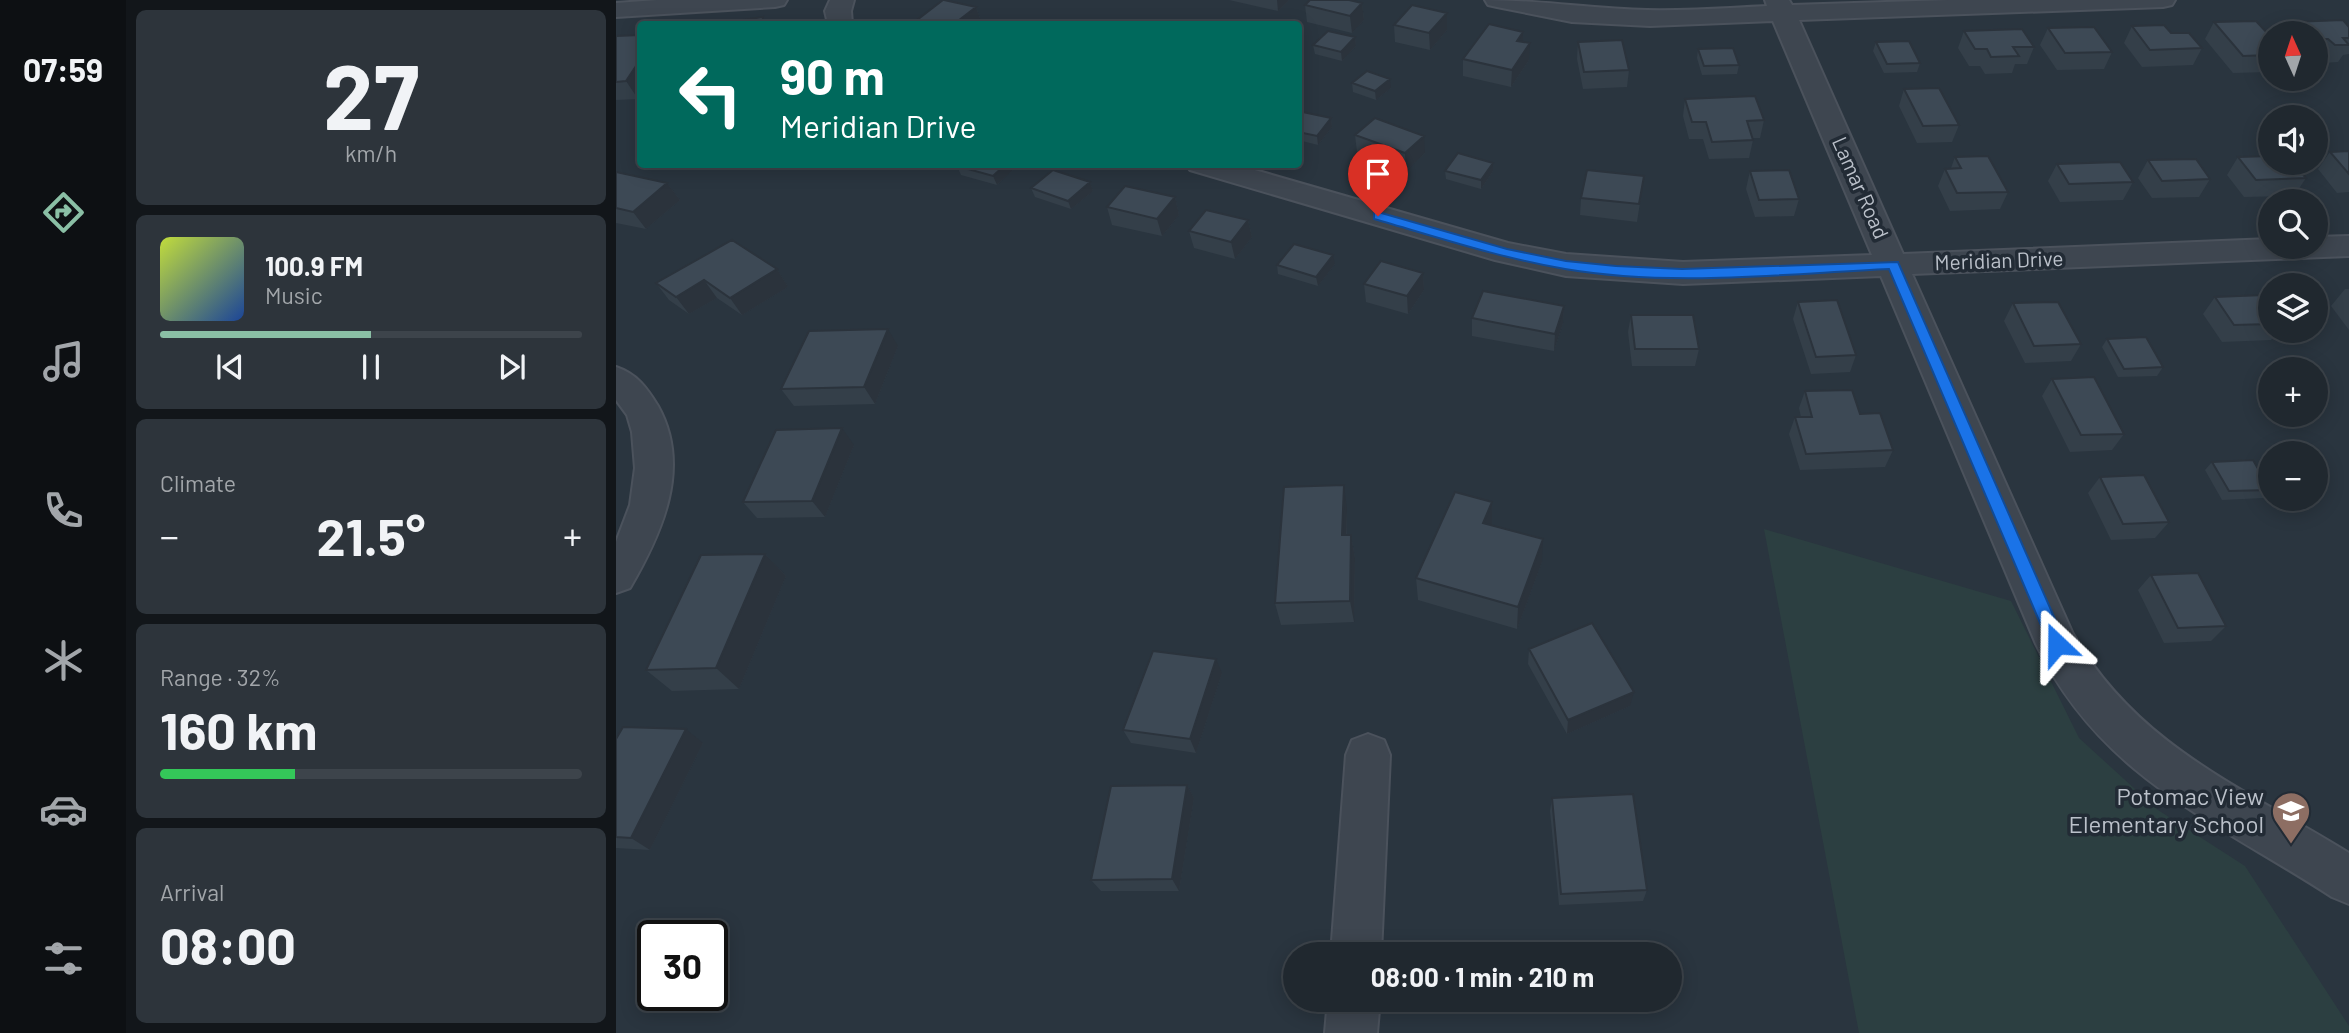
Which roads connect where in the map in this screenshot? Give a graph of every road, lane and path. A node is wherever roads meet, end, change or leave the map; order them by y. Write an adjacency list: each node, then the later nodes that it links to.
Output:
1 (775, 0): 6 (street)
2 (842, 0): 7 (street)
3 (1497, 0): 5 (street)
4 (2163, 0): 5 (street)
5 (1780, 7): 10 (street, Lamar Road)
6 (619, 9)
7 (840, 21)
8 (1214, 168): 10 (street, Meridian Drive)
9 (2349, 246): 10 (street, Meridian Drive)
10 (1894, 265): 14 (street, Lamar Road)
11 (616, 380): 12 (street)
12 (616, 576)
13 (1368, 755): 15 (street)
14 (2349, 880)
15 (1357, 942)
16 (1353, 1012): 17 (street)
17 (1352, 1033)

